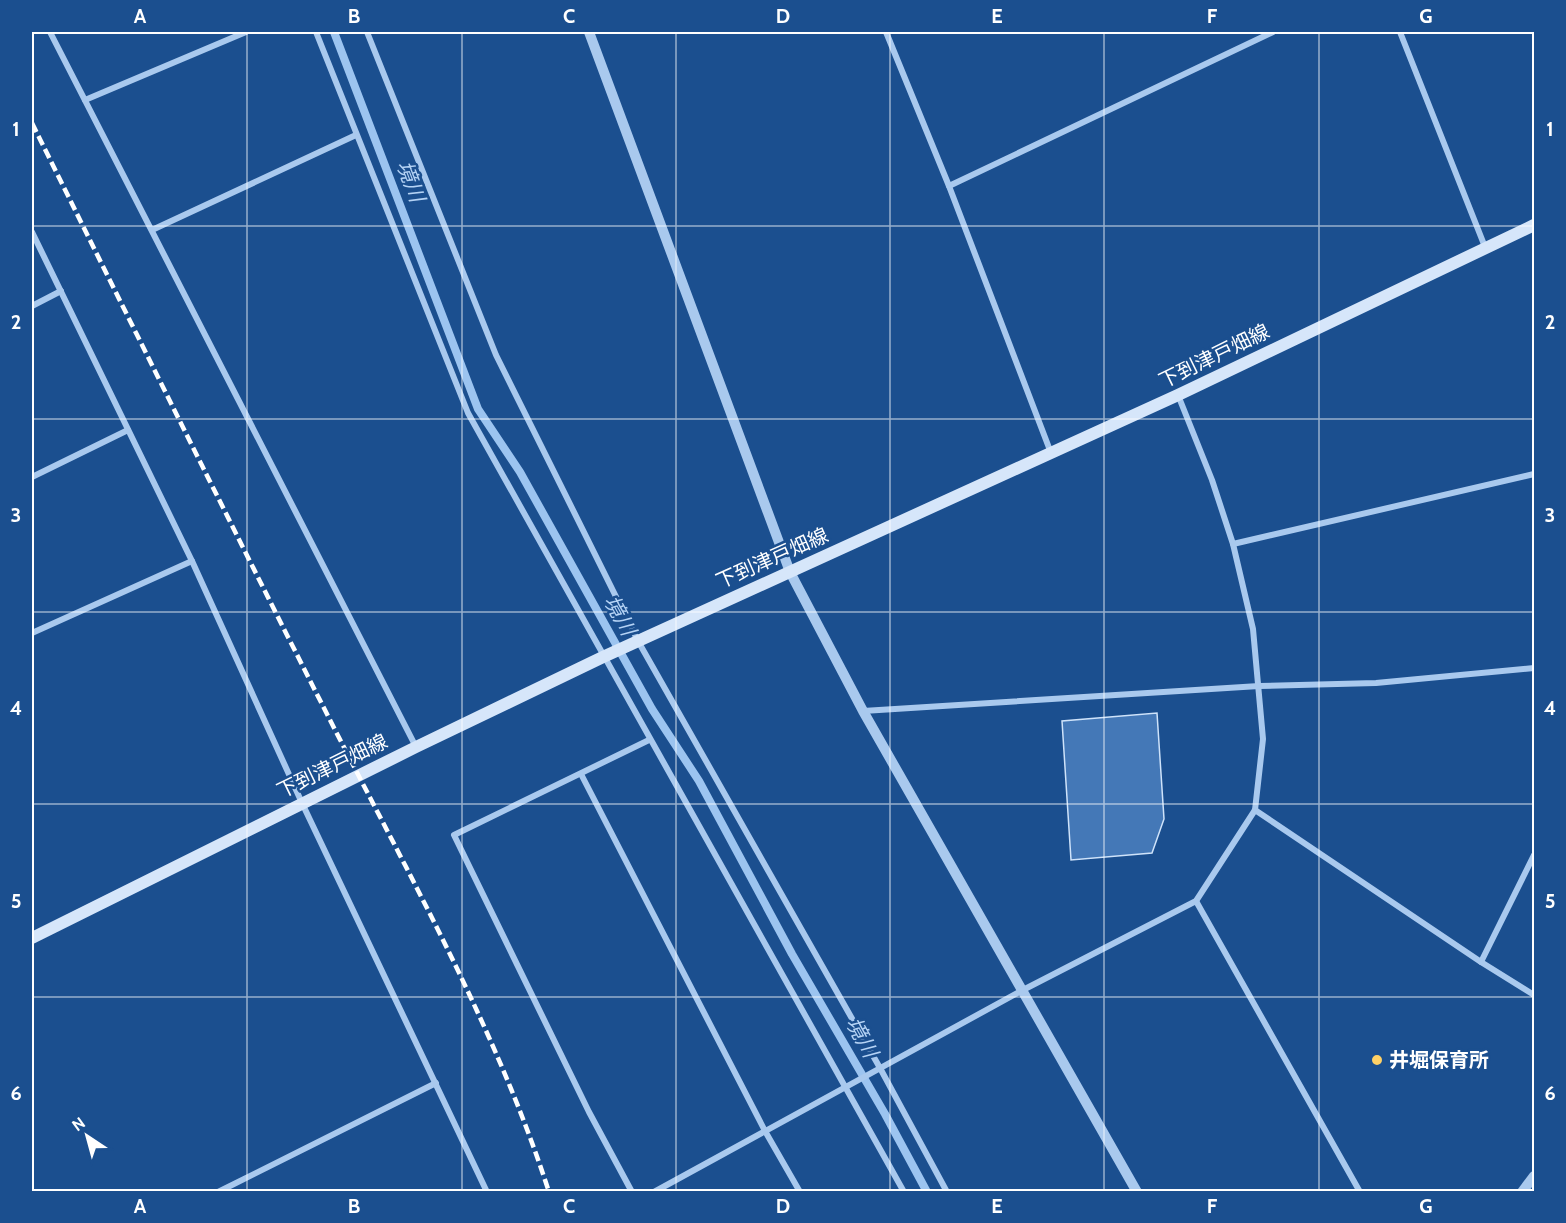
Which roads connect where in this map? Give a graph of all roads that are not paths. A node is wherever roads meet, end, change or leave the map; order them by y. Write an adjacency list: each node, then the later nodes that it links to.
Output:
1 (50, 32): 9 (street)
2 (246, 32): 9 (street)
3 (316, 32): 10 (street)
4 (366, 32): 27 (street)
5 (589, 32): 25 (street)
6 (886, 32): 11 (street)
7 (1273, 32): 11 (street)
8 (1400, 32): 15 (street)
9 (85, 100): 13 (street)
10 (356, 135): 13 (street); 28 (street)
11 (949, 186): 20 (street)
12 (1534, 225): 15 (main road, 下到津戸畑線)
13 (152, 230): 33 (street)
14 (32, 232): 16 (street)
15 (1485, 247): 18 (main road, 下到津戸畑線)
16 (62, 291): 17 (street); 19 (street)
17 (32, 306)
18 (1178, 395): 20 (main road, 下到津戸畑線); 23 (street)
19 (128, 430): 22 (street); 24 (street)
20 (1051, 453): 25 (main road, 下到津戸畑線)
21 (1534, 474): 23 (street)
22 (32, 477)
23 (1233, 544): 30 (street)
24 (192, 561): 26 (street); 35 (street)
25 (790, 572): 27 (main road, 下到津戸畑線); 31 (street)
26 (32, 633)
27 (638, 641): 28 (main road, 下到津戸畑線); 43 (street)
28 (603, 657): 32 (street); 33 (main road, 下到津戸畑線)
29 (1534, 668): 30 (street)
30 (1259, 686): 31 (street); 36 (street)
31 (863, 711): 41 (street)
32 (649, 740): 34 (street); 45 (street)
33 (416, 747): 35 (main road, 下到津戸畑線)
34 (580, 774): 46 (street); 50 (street)
35 (302, 803): 39 (main road, 下到津戸畑線); 44 (street)
36 (1255, 810): 38 (street); 40 (street)
37 (1534, 855): 40 (street)
38 (1196, 901): 41 (street); 56 (street)
39 (32, 938)
40 (1481, 962): 42 (street)
41 (1021, 991): 43 (street); 55 (street)
42 (1534, 996)
43 (880, 1068): 45 (street); 54 (street)
44 (436, 1083): 48 (street); 49 (street)
45 (845, 1087): 46 (street); 53 (street)
46 (765, 1131): 51 (street); 52 (street)
47 (1534, 1176): 57 (street)
48 (218, 1191)
49 (487, 1191)
50 (632, 1191)
51 (654, 1191)
52 (800, 1191)
53 (904, 1191)
54 (947, 1191)
55 (1137, 1191)
56 (1360, 1191)
57 (1522, 1191)

